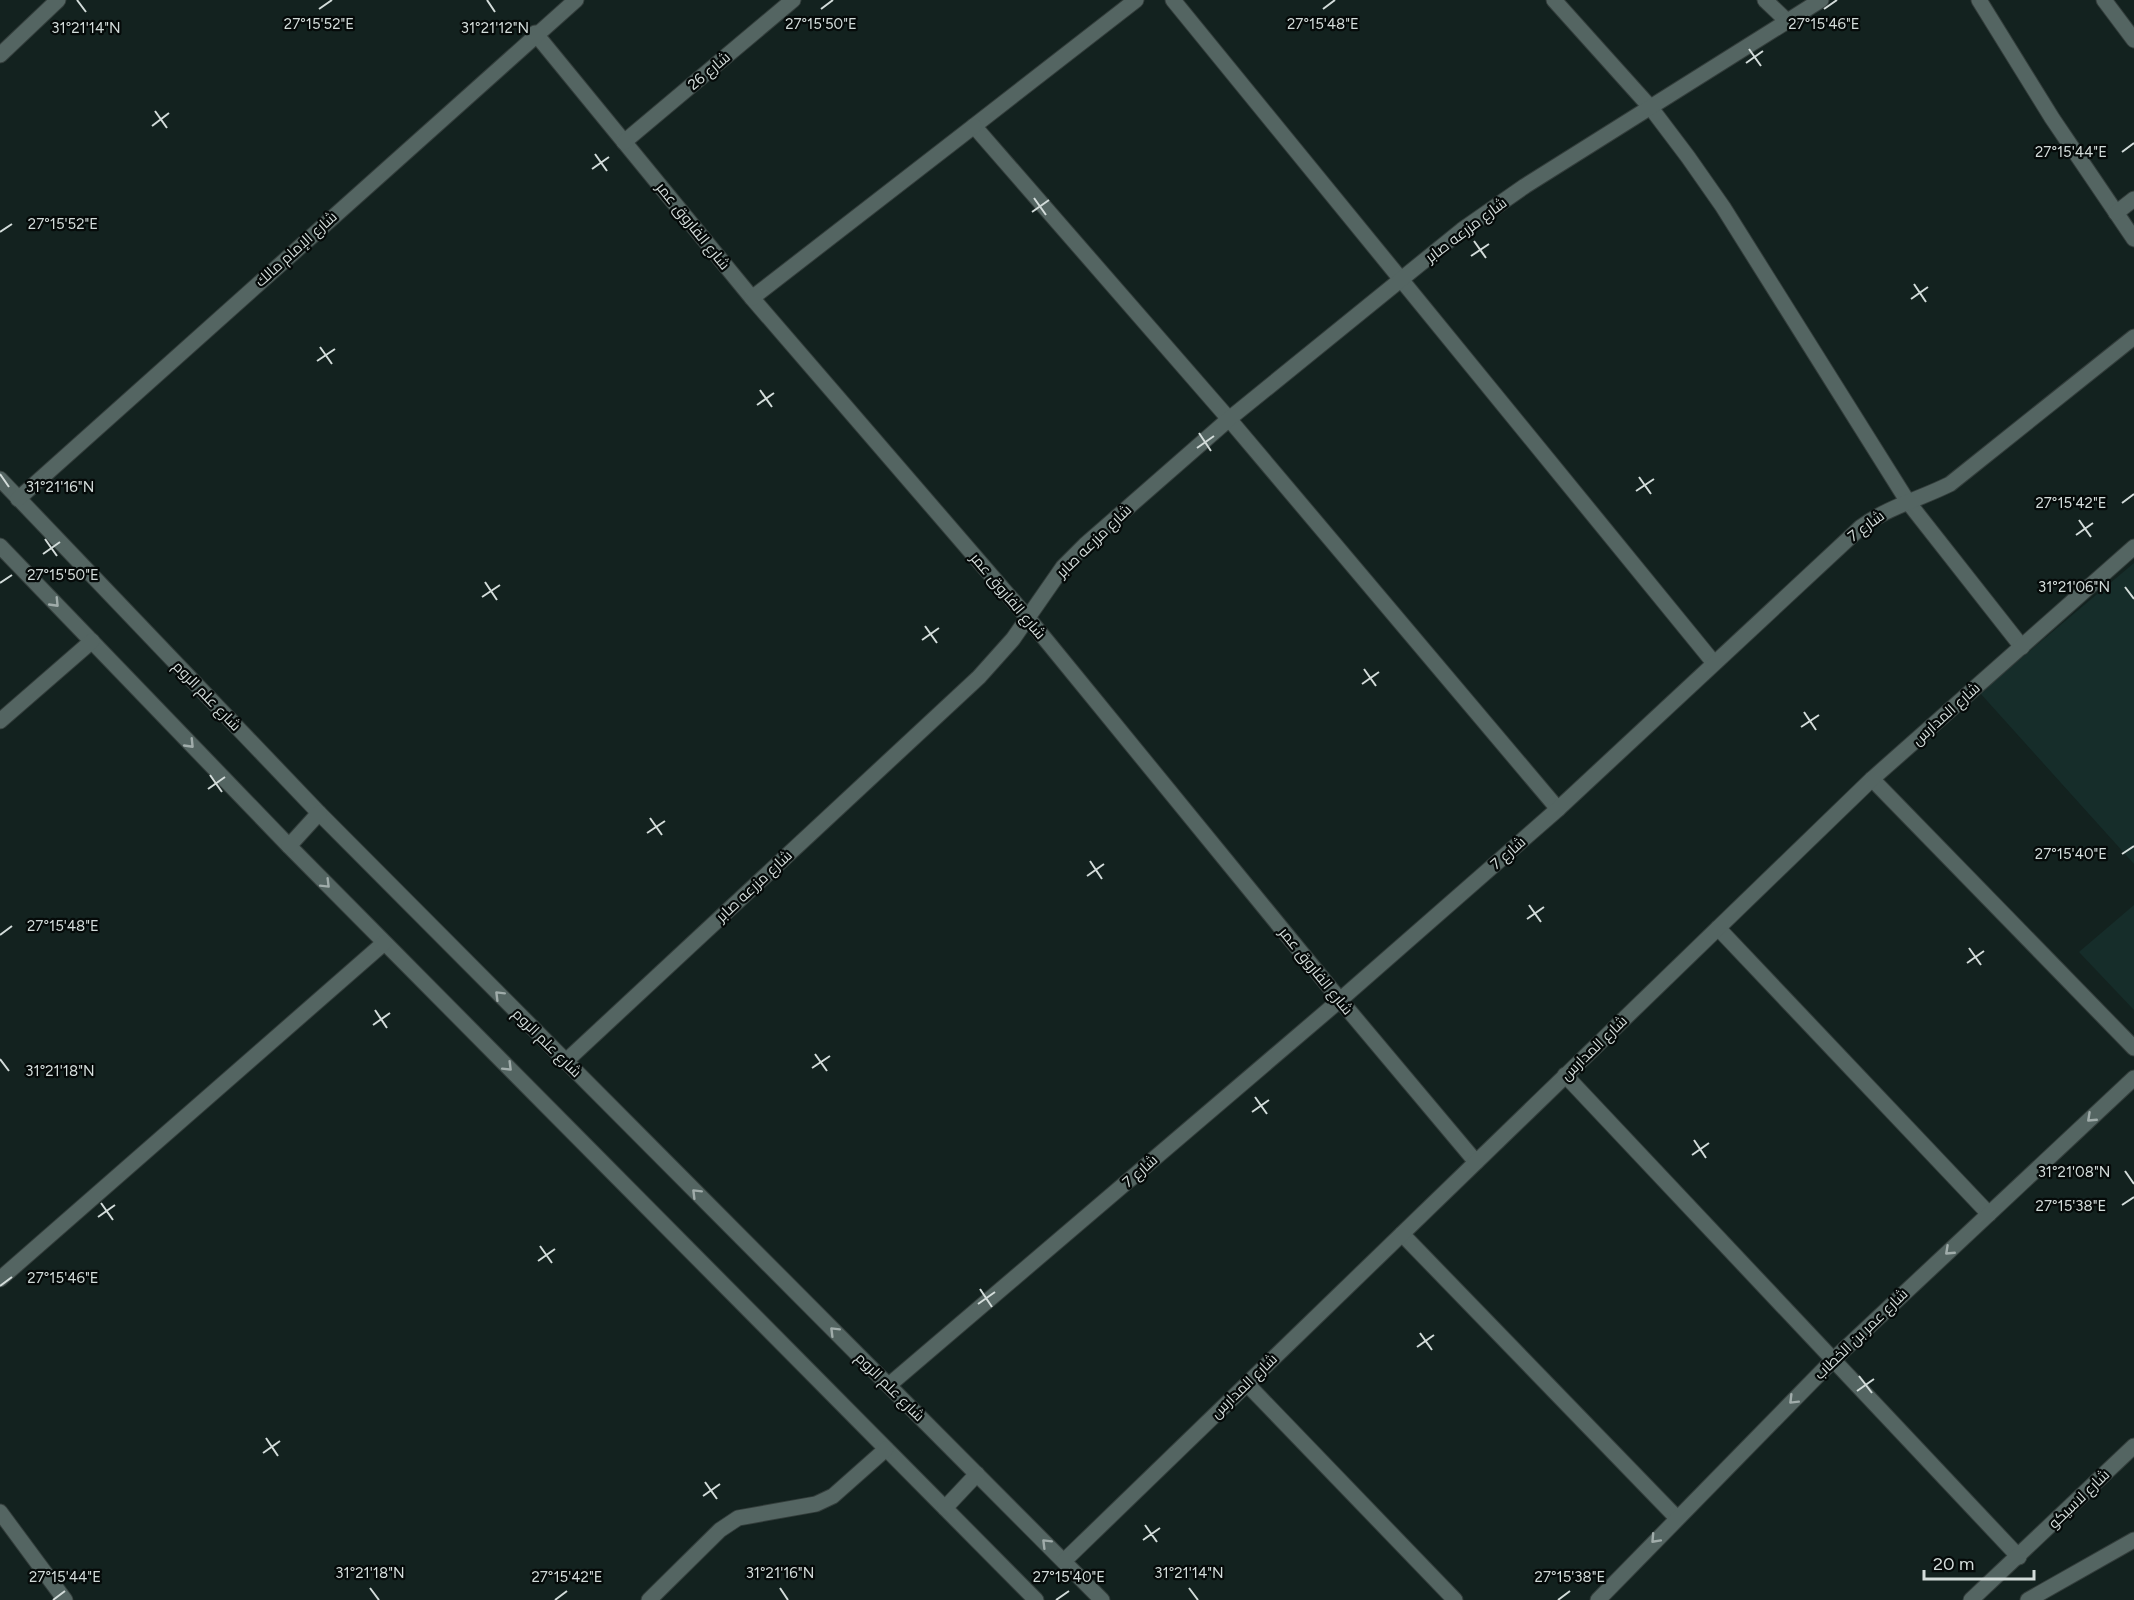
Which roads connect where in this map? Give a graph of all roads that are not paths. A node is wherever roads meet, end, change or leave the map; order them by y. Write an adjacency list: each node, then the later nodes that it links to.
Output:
1 (58, 0): 14 (street)
2 (576, 0): 12 (street, شارع الإمام مالك)
3 (793, 0): 17 (street, شارع 26)
4 (1136, 0): 16 (street)
5 (1173, 0): 21 (street)
6 (1554, 0): 15 (street)
7 (1765, 0): 11 (street)
8 (1821, 0): 11 (street, شارع مزرعه صابر)
9 (1979, 0): 19 (street)
10 (2104, 0): 13 (street)
11 (1788, 22): 15 (street, شارع مزرعه صابر)
12 (535, 33): 17 (street, شارع الفاروق عمر); 26 (street, شارع الإمام مالك)
13 (2134, 40)
14 (0, 55)
15 (1651, 108): 21 (street, شارع مزرعه صابر); 27 (street)
16 (974, 126): 22 (street); 24 (street)
17 (624, 142): 22 (street, شارع الفاروق عمر)
18 (2134, 199): 19 (street)
19 (2116, 213): 20 (street)
20 (2134, 239)
21 (1402, 279): 24 (street, شارع مزرعه صابر); 33 (street)
22 (752, 298): 30 (street, شارع الفاروق عمر)
23 (2134, 337): 27 (street, شارع 7)
24 (1229, 419): 30 (street, شارع مزرعه صابر); 36 (street)
25 (0, 479): 26 (street, شارع علم الروم)
26 (18, 499): 37 (street, شارع علم الروم)
27 (1908, 502): 32 (street); 33 (street, شارع 7)
28 (0, 546): 31 (street, one-way to 31)
29 (2134, 547): 32 (street, شارع المدارس)
30 (1028, 618): 41 (street, شارع الفاروق عمر); 43 (street, شارع مزرعه صابر)
31 (92, 641): 34 (street); 38 (street, one-way to 38)
32 (2022, 646): 35 (street, شارع المدارس)
33 (1714, 663): 36 (street, شارع 7)
34 (0, 721)
35 (1872, 779): 39 (street, شارع المدارس); 42 (street)
36 (1558, 809): 41 (street, شارع 7)
37 (319, 813): 38 (street); 43 (street, شارع علم الروم, one-way to 37)
38 (289, 846): 40 (street, one-way to 40)
39 (1718, 928): 44 (street, شارع المدارس); 47 (street)
40 (384, 943): 49 (street); 54 (street, one-way to 54)
41 (1340, 1000): 46 (street, شارع الفاروق عمر); 52 (street, شارع 7)
42 (2134, 1048)
43 (565, 1062): 52 (street, شارع علم الروم, one-way to 43)
44 (1566, 1076): 46 (street, شارع المدارس); 50 (street)
45 (2134, 1078): 47 (street, شارع عمر بن الخطاب, one-way to 47)
46 (1476, 1162): 48 (street, شارع المدارس)
47 (1989, 1214): 50 (street, شارع عمر بن الخطاب, one-way to 50)
48 (1402, 1234): 51 (street, شارع المدارس); 58 (street)
49 (0, 1279)
50 (1833, 1360): 58 (street, شارع عمر بن الخطاب, one-way to 58); 60 (street)
51 (1247, 1384): 61 (street, شارع المدارس); 67 (street)
52 (889, 1386): 55 (street, شارع علم الروم)
53 (2134, 1446): 60 (street, شارع لاسيكو)
54 (886, 1449): 56 (street); 64 (street)
55 (977, 1474): 56 (street); 61 (street, شارع علم الروم, one-way to 55)
56 (945, 1508): 65 (street)
57 (0, 1512): 63 (street)
58 (1676, 1517): 68 (street, شارع عمر بن الخطاب, one-way to 68)
59 (2134, 1540): 71 (street)
60 (2019, 1557): 62 (street, شارع لاسيكو)
61 (1064, 1561): 66 (street, شارع علم الروم)
62 (1983, 1589): 69 (street, شارع لاسيكو); 70 (street)
63 (65, 1600)
64 (649, 1600)
65 (1036, 1600)
66 (1101, 1600)
67 (1455, 1600)
68 (1598, 1600)
69 (1971, 1600)
70 (1995, 1600)
71 (2028, 1600)

